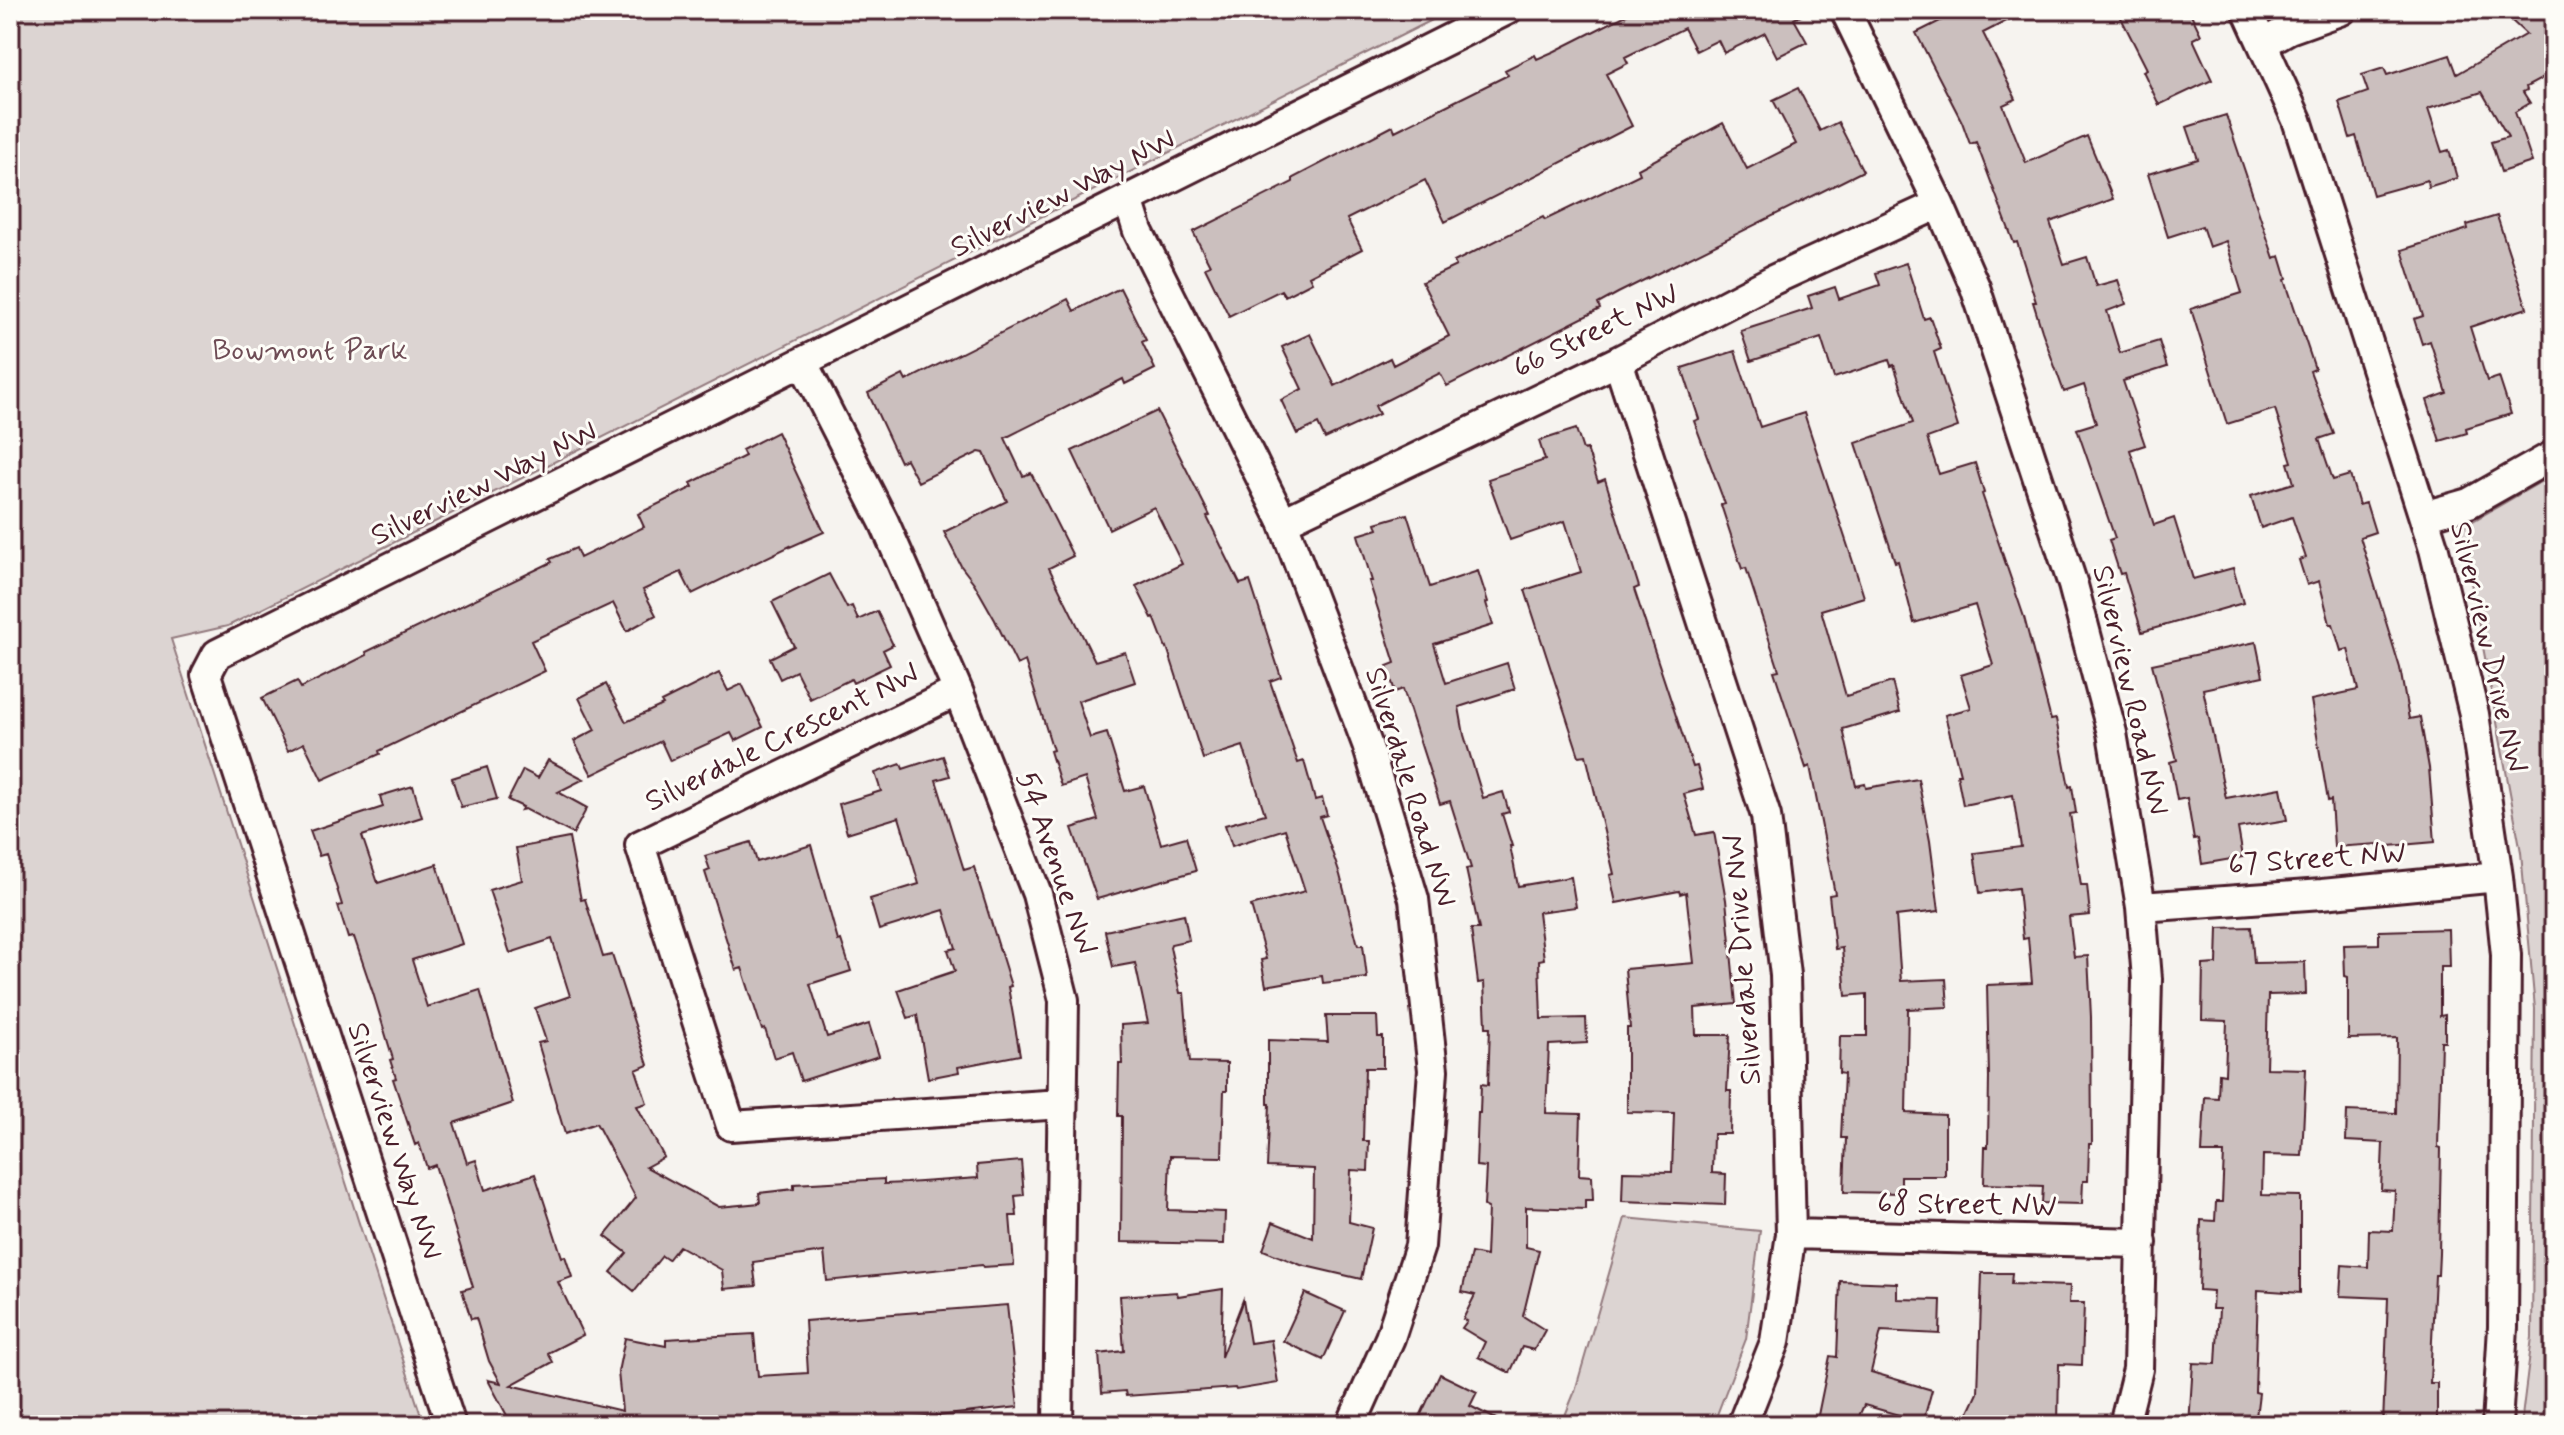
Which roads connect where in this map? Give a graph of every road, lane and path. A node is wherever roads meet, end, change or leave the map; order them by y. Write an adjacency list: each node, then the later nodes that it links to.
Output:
1 (1507, 10): 6 (street, Silverview Way NW)
2 (1845, 10): 7 (street, Silverview Road NW)
3 (2247, 10): 5 (street, Silverview Drive NW)
4 (2342, 10): 5 (street)
5 (2264, 43): 11 (street, Silverview Drive NW)
6 (1128, 199): 9 (street, Silverview Way NW); 12 (street, Silverdale Road NW)
7 (1939, 204): 8 (street, 66 Street NW); 15 (street, Silverview Road NW)
8 (1618, 361): 12 (street, 66 Street NW); 17 (street, Silverdale Drive NW)
9 (803, 363): 13 (street, 54 Avenue NW); 19 (street, Silverview Way NW)
10 (2554, 455): 11 (street)
11 (2424, 516): 14 (street, Silverview Drive NW)
12 (1283, 522): 21 (street, Silverdale Road NW)
13 (958, 691): 16 (street, 54 Avenue NW); 16 (street, Silverdale Crescent NW)
14 (2498, 877): 15 (street, 67 Street NW); 24 (street, Silverview Drive NW)
15 (2141, 907): 18 (street, Silverview Road NW)
16 (1062, 1104): 20 (street, 54 Avenue NW)
17 (1791, 1234): 18 (street, 68 Street NW); 22 (street, Silverdale Drive NW)
18 (2142, 1243): 23 (street, Silverview Road NW)
19 (451, 1425)
20 (1058, 1425)
21 (1351, 1425)
22 (1742, 1425)
23 (2124, 1425)
24 (2497, 1425)

